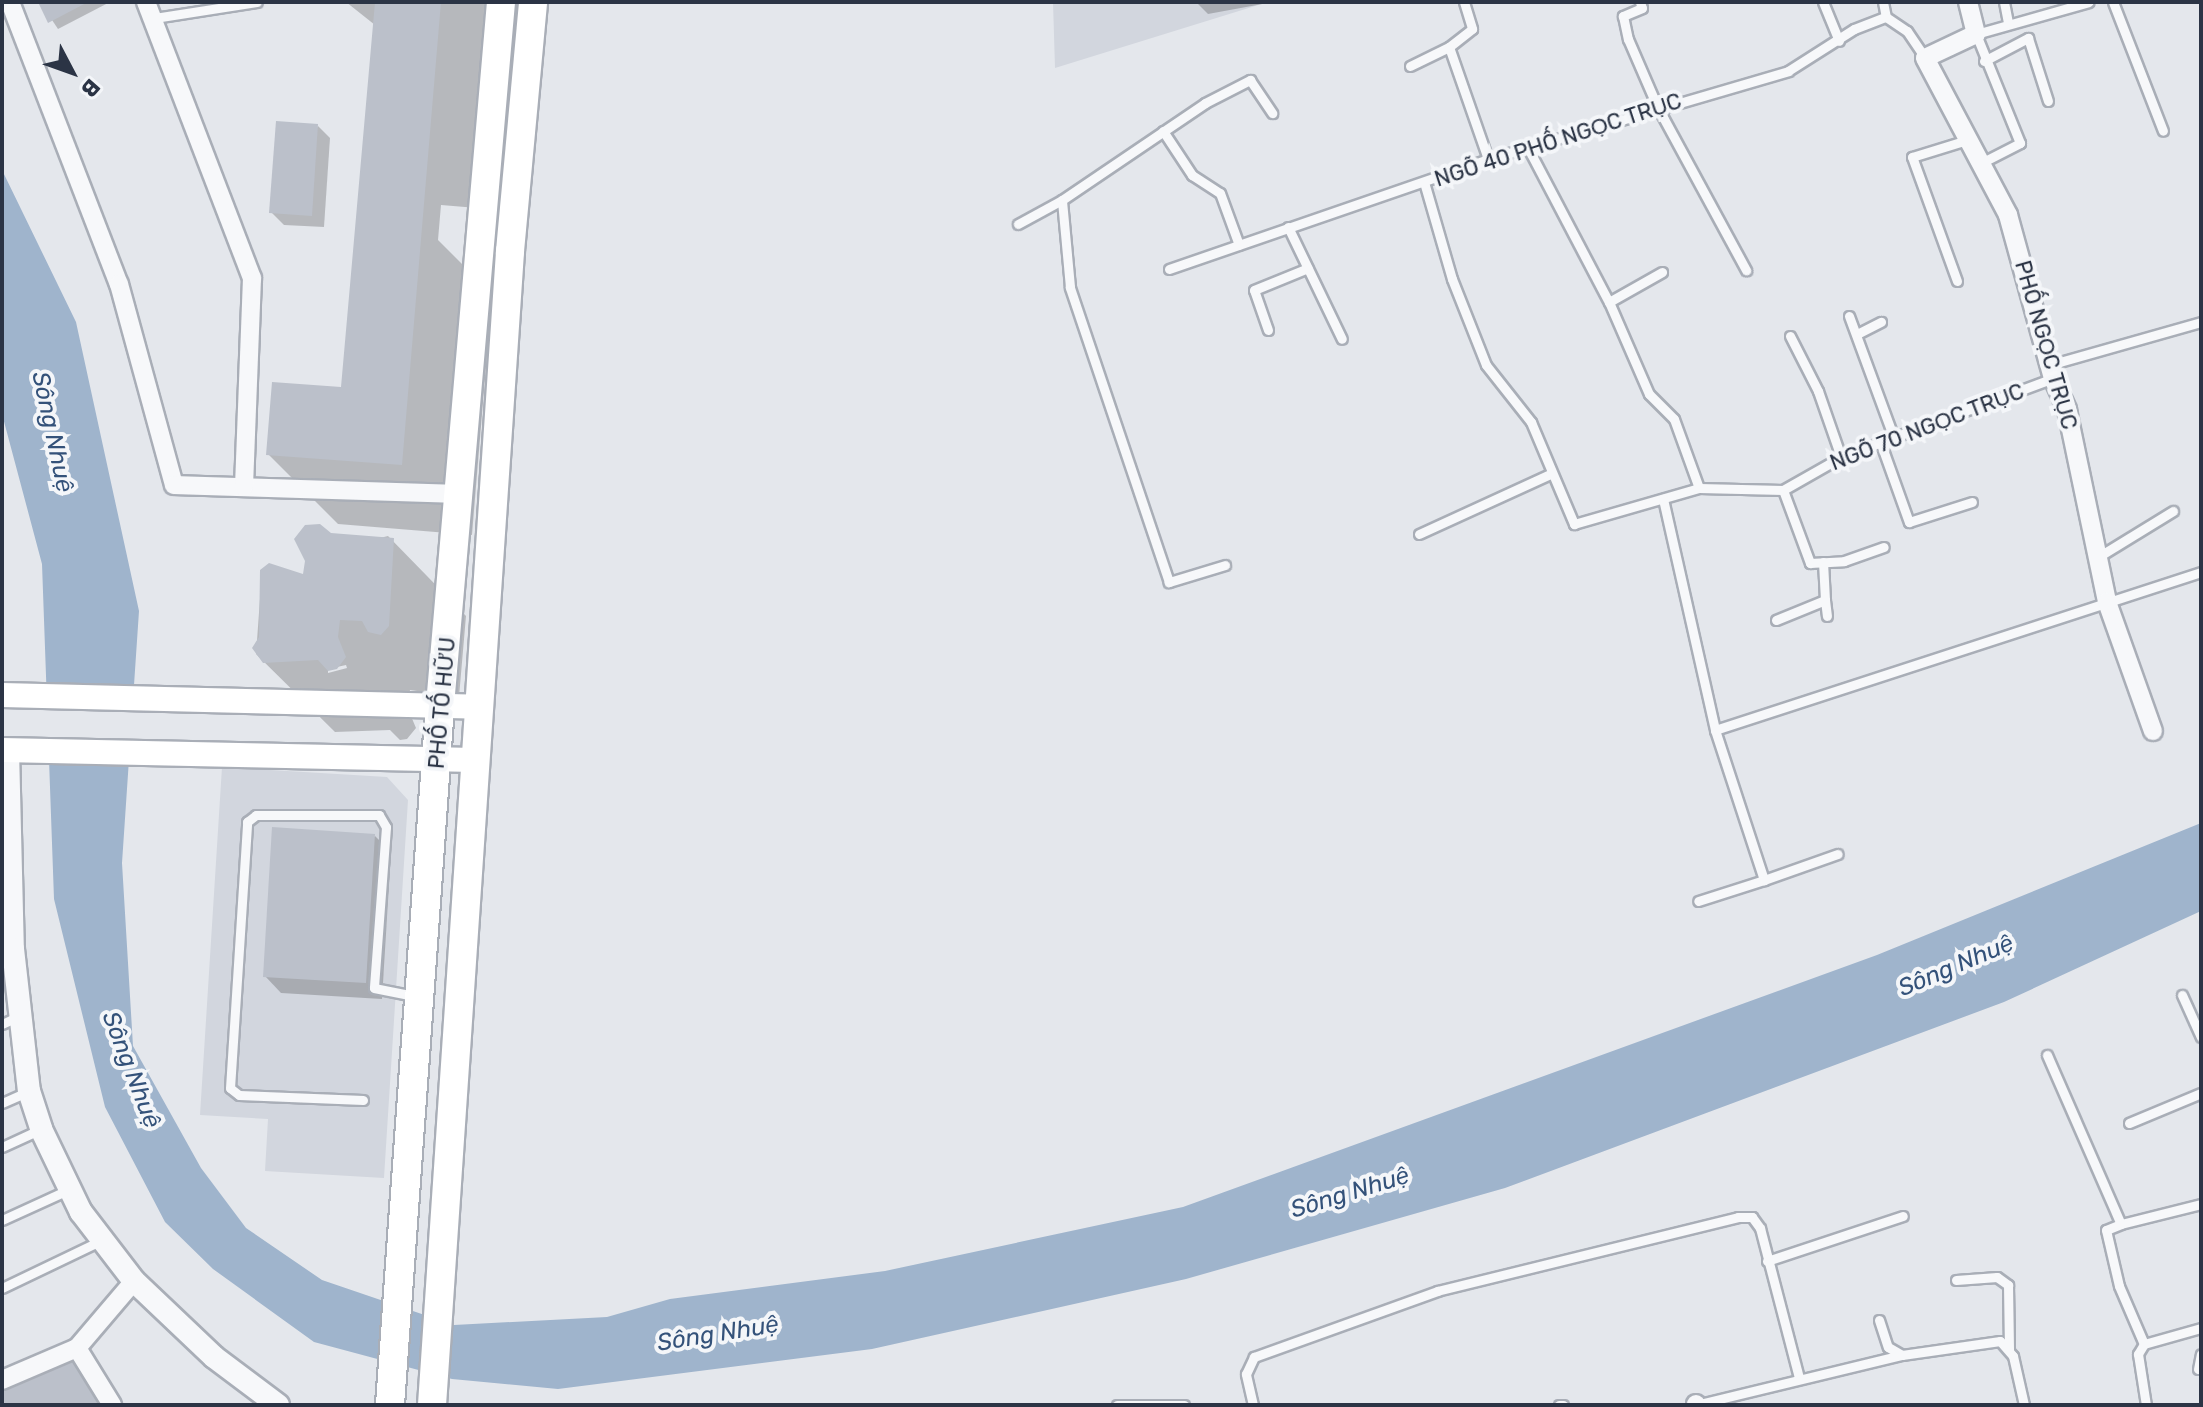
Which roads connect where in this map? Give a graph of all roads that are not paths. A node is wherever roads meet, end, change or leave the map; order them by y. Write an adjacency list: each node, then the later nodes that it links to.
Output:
1 (10, 2): 56 (street)
2 (257, 2): 13 (lane)
3 (501, 2): 49 (main road, PHỐ TỐ HỮU)
4 (533, 2): 50 (main road, PHỐ TỐ HỮU)
5 (1464, 2): 18 (lane)
6 (1640, 2): 23 (lane)
7 (1823, 2): 17 (lane)
8 (1883, 2): 14 (lane)
9 (1968, 2): 16 (street)
10 (2004, 2): 15 (lane)
11 (2089, 2): 15 (lane)
12 (2113, 2): 26 (lane)
13 (150, 10): 56 (street)
14 (1886, 17): 17 (lane, NGÕ 40 PHỐ NGỌC TRỤC); 19 (lane)
15 (2008, 23): 16 (lane)
16 (1976, 34): 19 (street); 20 (lane)
17 (1839, 41): 23 (lane, NGÕ 40 PHỐ NGỌC TRỤC)
18 (1449, 47): 21 (lane); 29 (lane)
19 (1925, 58): 27 (street, PHỐ NGỌC TRỤC)
20 (1984, 61): 22 (lane); 30 (lane)
21 (1410, 66)
22 (2048, 101)
23 (1657, 106): 28 (lane, NGÕ 40 PHỐ NGỌC TRỤC); 38 (lane)
24 (1272, 113): 25 (lane)
25 (1163, 131): 32 (lane); 35 (lane)
26 (2163, 131)
27 (1970, 139): 30 (street, PHỐ NGỌC TRỤC); 40 (lane)
28 (1528, 148): 29 (lane, NGÕ 40 PHỐ NGỌC TRỤC); 41 (lane)
29 (1488, 159): 31 (lane, NGÕ 40 PHỐ NGỌC TRỤC)
30 (1981, 163): 51 (street, PHỐ NGỌC TRỤC)
31 (1424, 182): 34 (lane, NGÕ 40 PHỐ NGỌC TRỤC); 55 (lane)
32 (1062, 200): 33 (lane); 67 (lane)
33 (1018, 224)
34 (1288, 227): 35 (lane, NGÕ 40 PHỐ NGỌC TRỤC); 36 (lane)
35 (1239, 245): 37 (lane, NGÕ 40 PHỐ NGỌC TRỤC)
36 (1308, 268): 45 (lane); 48 (lane)
37 (1169, 269)
38 (1746, 270)
39 (1662, 272): 41 (lane)
40 (1957, 281)
41 (1609, 302): 57 (lane)
42 (1849, 316): 46 (lane)
43 (1881, 322): 46 (lane)
44 (2201, 322): 51 (lane, NGÕ 70 NGỌC TRỤC)
45 (1268, 330)
46 (1857, 334): 52 (lane)
47 (1790, 336): 54 (lane)
48 (1342, 339)
49 (469, 354): 50 (main road); 59 (main road, PHỐ TỐ HỮU)
50 (503, 354): 75 (main road, PHỐ TỐ HỮU)
51 (2051, 372): 52 (lane, NGÕ 70 NGỌC TRỤC); 65 (street, PHỐ NGỌC TRỤC)
52 (1894, 438): 53 (lane, NGÕ 70 NGỌC TRỤC)
53 (1881, 444): 54 (lane, NGÕ 70 NGỌC TRỤC); 61 (lane)
54 (1841, 457): 58 (lane, NGÕ 70 NGỌC TRỤC)
55 (1550, 474): 60 (lane); 63 (lane)
56 (244, 487): 59 (street)
57 (1699, 488): 58 (lane); 60 (lane)
58 (1783, 490): 66 (lane)
59 (459, 494): 74 (main road, PHỐ TỐ HỮU)
60 (1663, 499): 76 (lane)
61 (1972, 502)
62 (2173, 511): 65 (lane)
63 (1419, 534)
64 (1884, 547): 66 (lane)
65 (2096, 558): 70 (street, PHỐ NGỌC TRỤC)
66 (1823, 562): 69 (lane)
67 (1225, 565)
68 (2201, 572): 70 (lane)
69 (1825, 600): 71 (lane); 72 (lane)
70 (2107, 602): 76 (lane); 77 (street, PHỐ NGỌC TRỤC)
71 (1827, 616)
72 (1776, 620)
73 (2, 695): 74 (main road)
74 (440, 705): 75 (main road); 79 (main road, PHỐ TỐ HỮU)
75 (479, 707): 80 (main road, PHỐ TỐ HỮU)
76 (1715, 730): 82 (lane)
77 (2153, 731)
78 (5, 750): 79 (main road); 84 (street)
79 (437, 758): 80 (main road); 86 (main road, PHỐ TỐ HỮU)
80 (475, 760): 120 (main road, PHỐ TỐ HỮU)
81 (1838, 854): 82 (lane)
82 (1764, 880): 83 (lane)
83 (1698, 901)
84 (8, 951): 87 (street)
85 (2182, 995): 88 (lane)
86 (421, 997): 92 (lane); 117 (main road, PHỐ TỐ HỮU)
87 (11, 1019): 90 (street)
88 (2201, 1037)
89 (2047, 1055): 101 (lane)
90 (29, 1091): 93 (lane); 95 (street)
91 (2201, 1093): 94 (lane)
92 (363, 1100)
93 (2, 1103)
94 (2129, 1123)
95 (41, 1129): 96 (lane); 97 (street)
96 (2, 1147)
97 (70, 1189): 100 (lane); 102 (street)
98 (2201, 1204): 101 (lane)
99 (1903, 1216): 103 (lane)
100 (2, 1220)
101 (2121, 1224): 109 (lane)
102 (102, 1240): 105 (street); 106 (lane)
103 (1767, 1261): 115 (lane); 123 (lane)
104 (1956, 1280): 111 (lane)
105 (134, 1281): 110 (street); 119 (street)
106 (2, 1288)
107 (1879, 1320): 113 (lane)
108 (2200, 1331): 109 (lane)
109 (2144, 1344): 127 (lane)
110 (77, 1348): 116 (street); 118 (street)
111 (2009, 1350): 113 (lane); 126 (lane)
112 (2201, 1354): 114 (lane)
113 (1902, 1355): 115 (lane)
114 (2198, 1369)
115 (1799, 1378): 125 (lane)
116 (2, 1380)
117 (390, 1404)
118 (112, 1405)
119 (278, 1405)
120 (432, 1405)
121 (1117, 1405): 122 (lane)
122 (1184, 1405)
123 (1253, 1405)
124 (1688, 1405): 125 (lane)
125 (1696, 1405)
126 (2024, 1405)
127 (2146, 1405)

